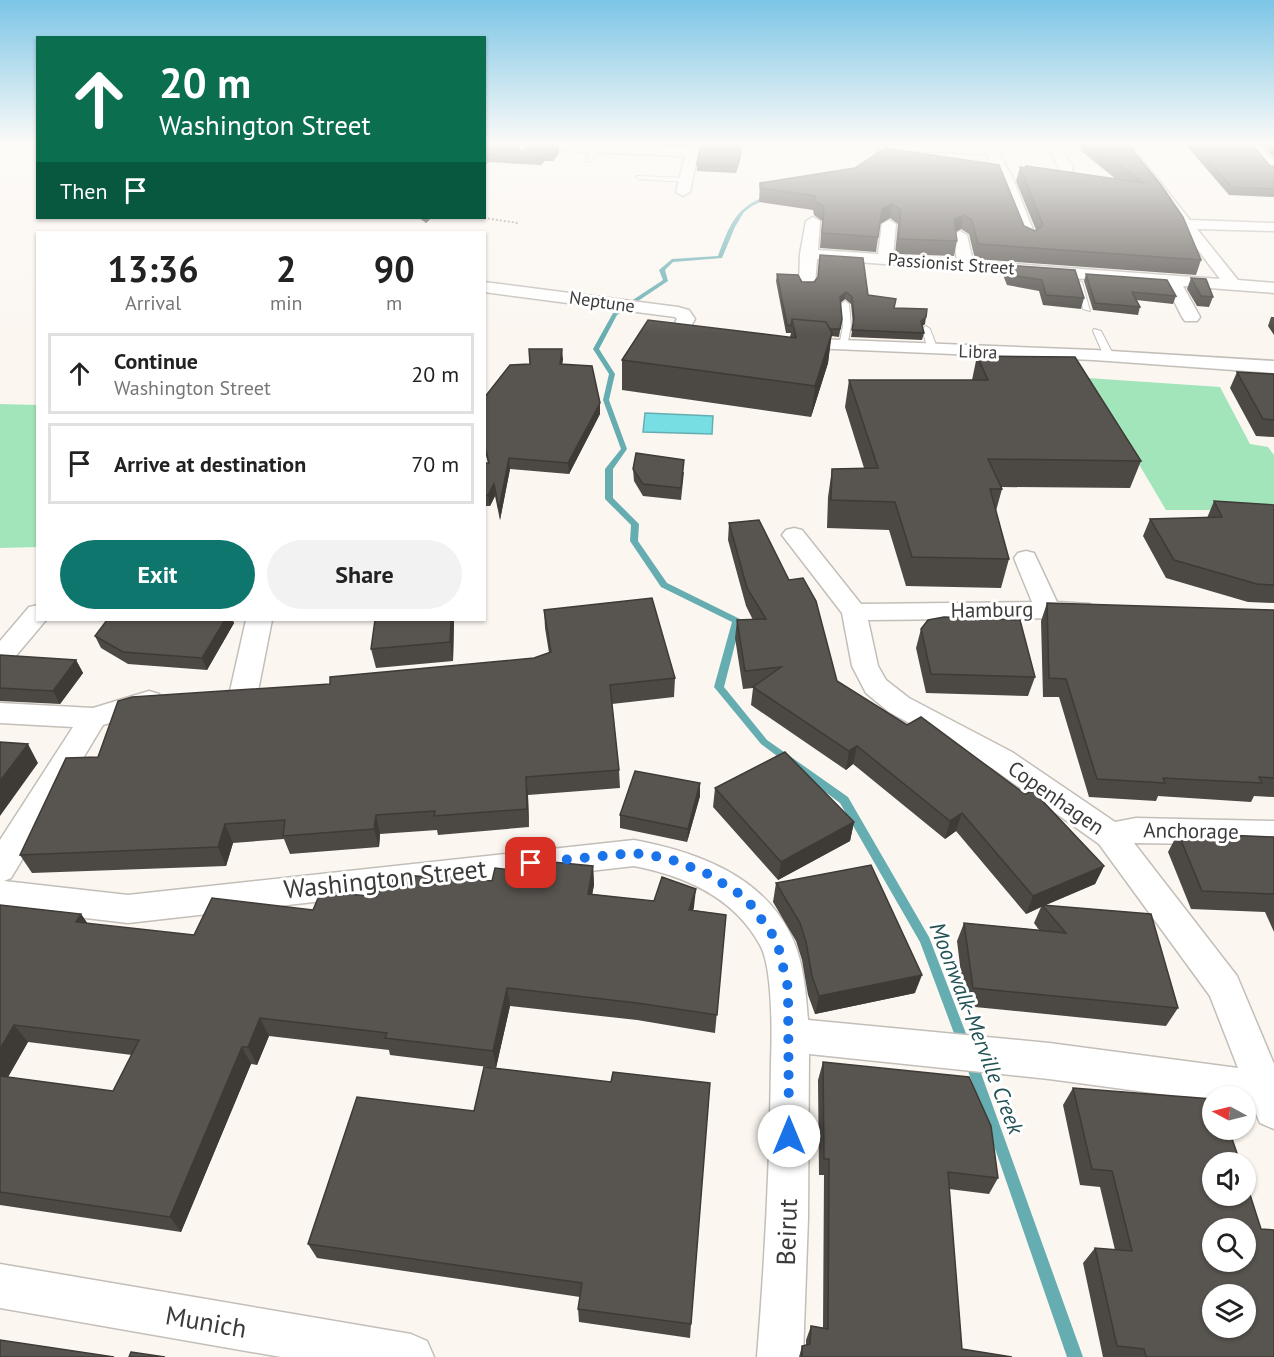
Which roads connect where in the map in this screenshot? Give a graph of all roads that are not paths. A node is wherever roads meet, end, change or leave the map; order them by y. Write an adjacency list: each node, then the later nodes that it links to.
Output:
1 (1017, 207): 8 (street)
2 (1173, 207): 5 (street)
3 (813, 221): 9 (street)
4 (889, 224): 10 (street)
5 (1186, 224): 6 (street); 15 (street)
6 (1274, 227)
7 (960, 235): 11 (street)
8 (1030, 240)
9 (808, 254): 10 (street, Passionist Street); 14 (street)
10 (885, 259): 11 (street, Passionist Street)
11 (966, 265): 12 (street, Passionist Street)
12 (1075, 273): 13 (street, Passionist Street); 19 (lane)
13 (1172, 281): 15 (street, Passionist Street); 20 (street)
14 (807, 284)
15 (1233, 285): 17 (street, Passionist Street)
16 (486, 287): 22 (street, Neptune)
17 (1267, 293)
18 (845, 304): 27 (lane)
19 (1087, 309)
20 (1191, 317)
21 (926, 329): 29 (lane)
22 (682, 330): 24 (street); 26 (street)
23 (1097, 331): 31 (lane)
24 (703, 333)
25 (781, 342): 27 (street, Libra)
26 (672, 346)
27 (843, 346): 29 (street, Libra)
28 (1274, 349): 30 (street)
29 (933, 350): 31 (street, Libra)
30 (1274, 354)
31 (1110, 356): 32 (street, Libra)
32 (1274, 367)
33 (794, 535): 37 (street, Copenhagen)
34 (1026, 558): 35 (street)
35 (1047, 609): 36 (street, Hamburg); 37 (street, Hamburg)
36 (1107, 610)
37 (854, 612): 46 (street, Copenhagen)
38 (36, 615): 40 (street)
39 (259, 621): 41 (street)
40 (0, 658)
41 (244, 692)
42 (173, 699): 44 (street)
43 (0, 713): 44 (street)
44 (93, 718): 47 (street)
45 (1274, 833): 46 (street, Anchorage)
46 (1110, 835): 50 (street, Copenhagen)
47 (0, 869)
48 (0, 894): 49 (street, Washington Street)
49 (790, 1035): 50 (street); 53 (street, Beirut)
50 (1270, 1100)
51 (0, 1286): 52 (street, Munich)
52 (411, 1357)
53 (780, 1357)

